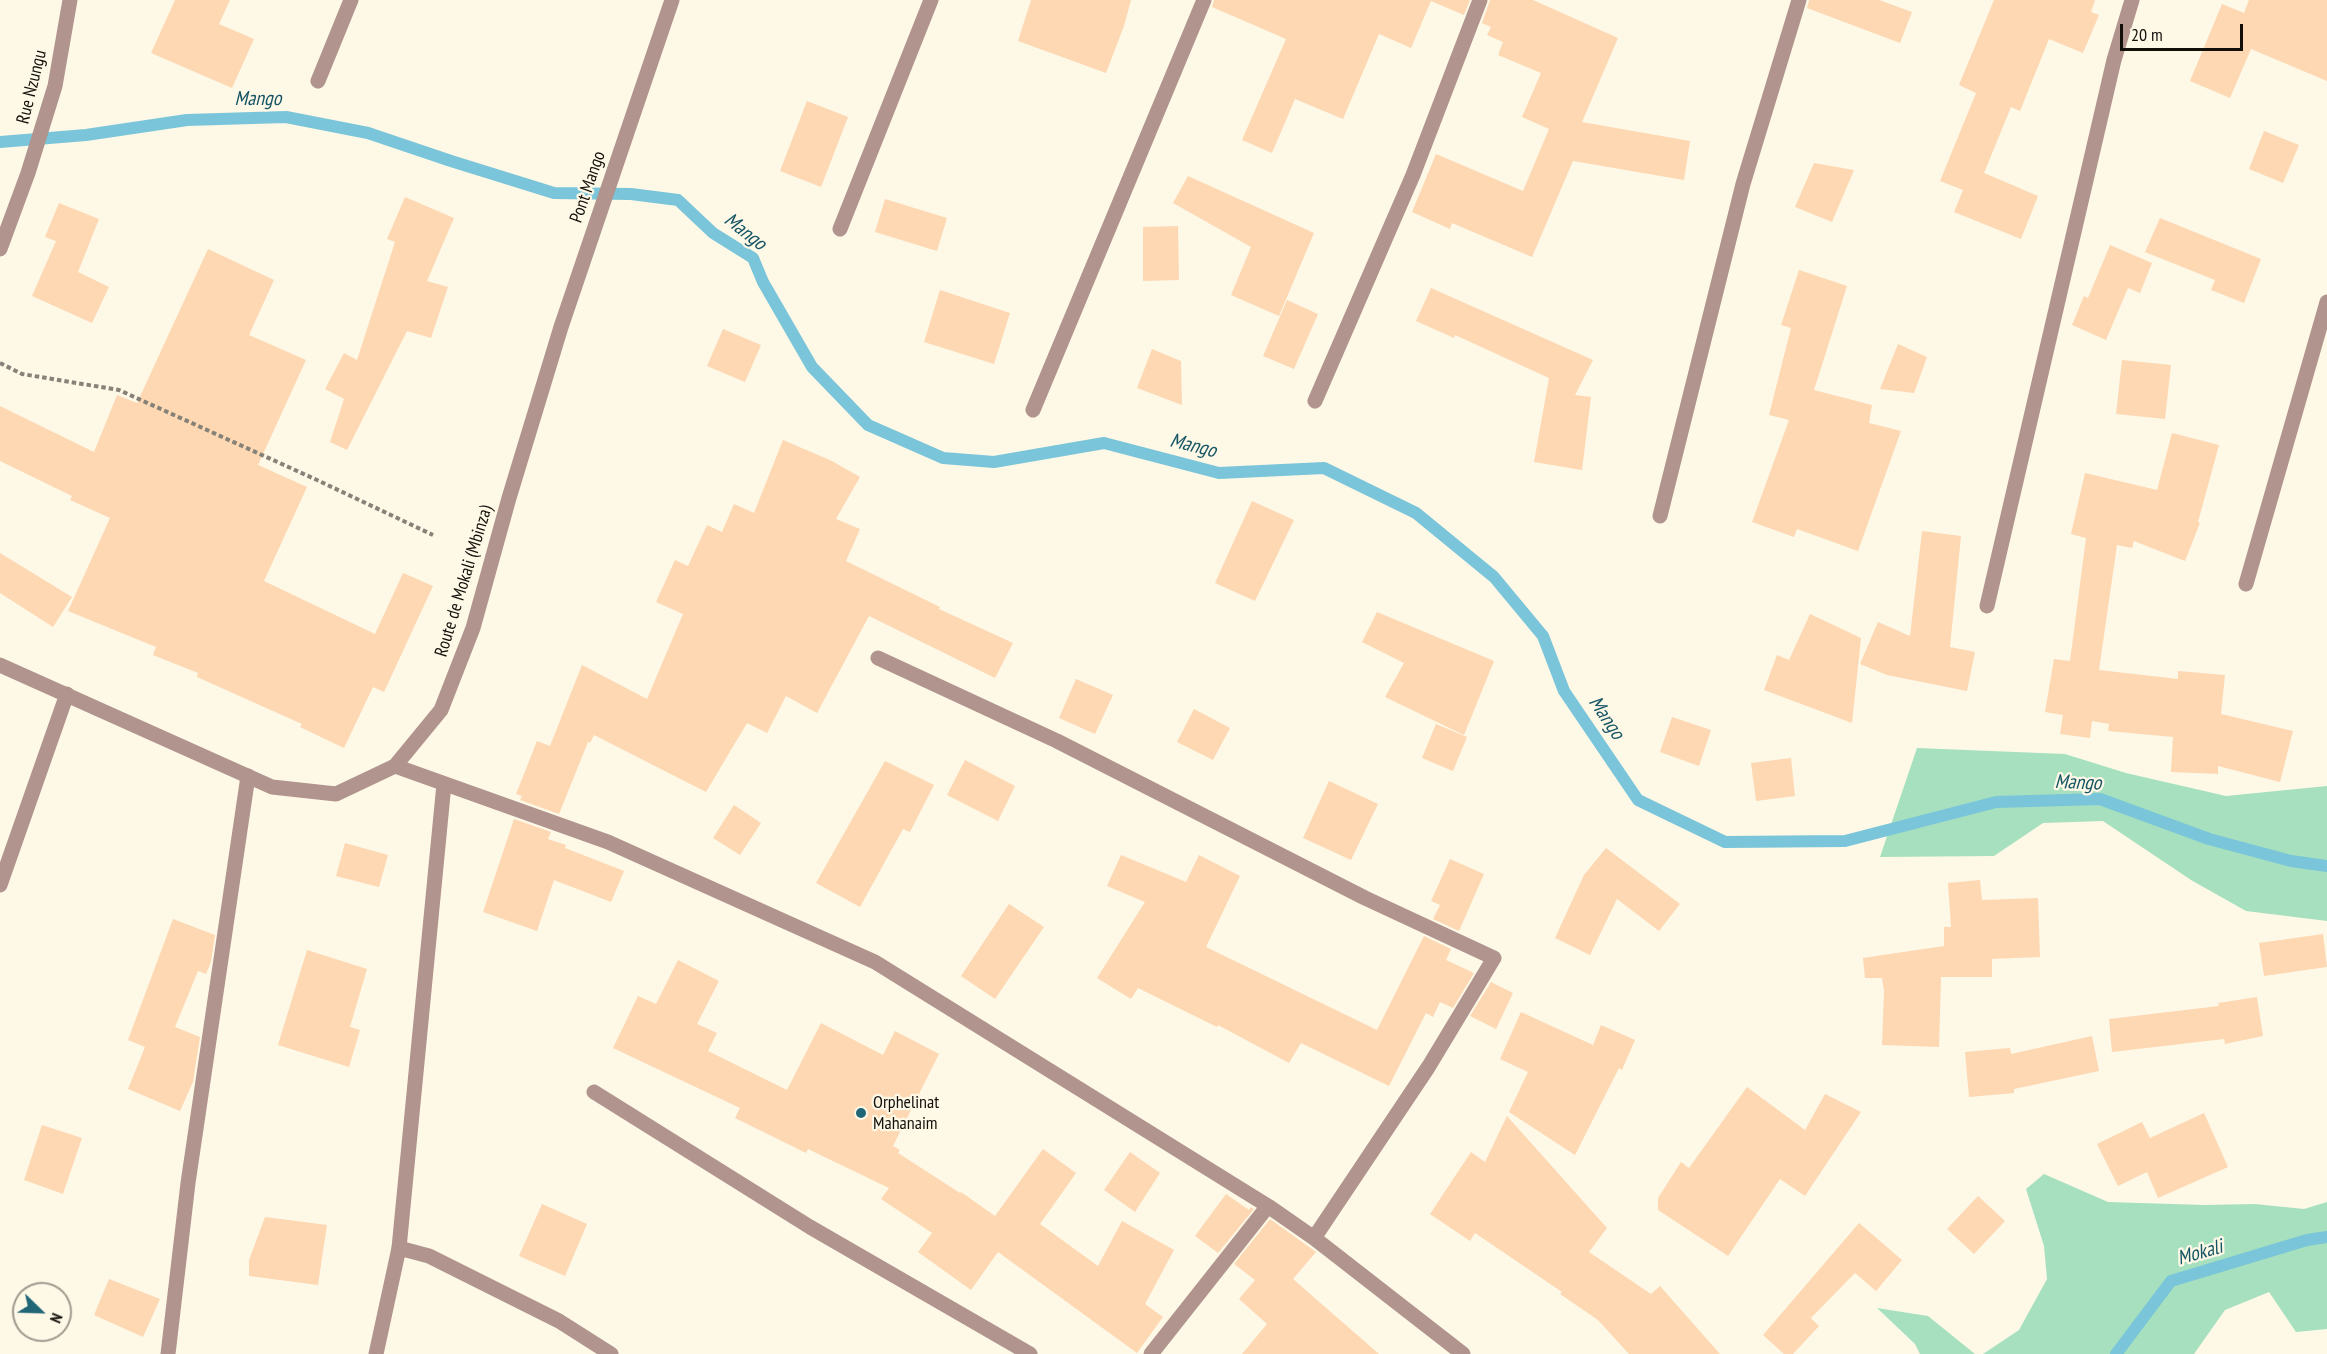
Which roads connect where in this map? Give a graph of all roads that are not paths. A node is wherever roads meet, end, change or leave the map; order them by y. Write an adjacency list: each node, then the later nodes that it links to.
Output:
1 (70, 0): 11 (street, Rue Nzungu)
2 (351, 0): 9 (street)
3 (672, 0): 13 (street, Pont Mango)
4 (931, 0): 10 (street)
5 (1204, 0): 15 (street)
6 (1480, 0): 14 (street)
7 (1799, 0): 16 (street)
8 (2132, 0): 18 (street)
9 (318, 81)
10 (840, 229)
11 (0, 249)
12 (2327, 302): 17 (street)
13 (561, 327): 22 (street, Route de Mokali (Mbinza))
14 (1315, 401)
15 (1033, 410)
16 (1660, 516)
17 (2246, 584)
18 (1987, 606)
19 (878, 658): 28 (street)
20 (0, 665): 21 (street, Route de Mokali (Mbinza))
21 (66, 694): 23 (street, Route de Mokali (Mbinza)); 25 (street)
22 (395, 766): 23 (street, Route de Mokali (Mbinza)); 24 (street)
23 (248, 776): 30 (street)
24 (444, 784): 27 (street); 29 (street)
25 (0, 885)
26 (594, 1092): 33 (street)
27 (1268, 1206): 28 (street); 34 (street)
28 (1314, 1238): 35 (street)
29 (399, 1248): 31 (street); 32 (street)
30 (168, 1354)
31 (376, 1354)
32 (611, 1354)
33 (1030, 1354)
34 (1151, 1354)
35 (1463, 1354)

